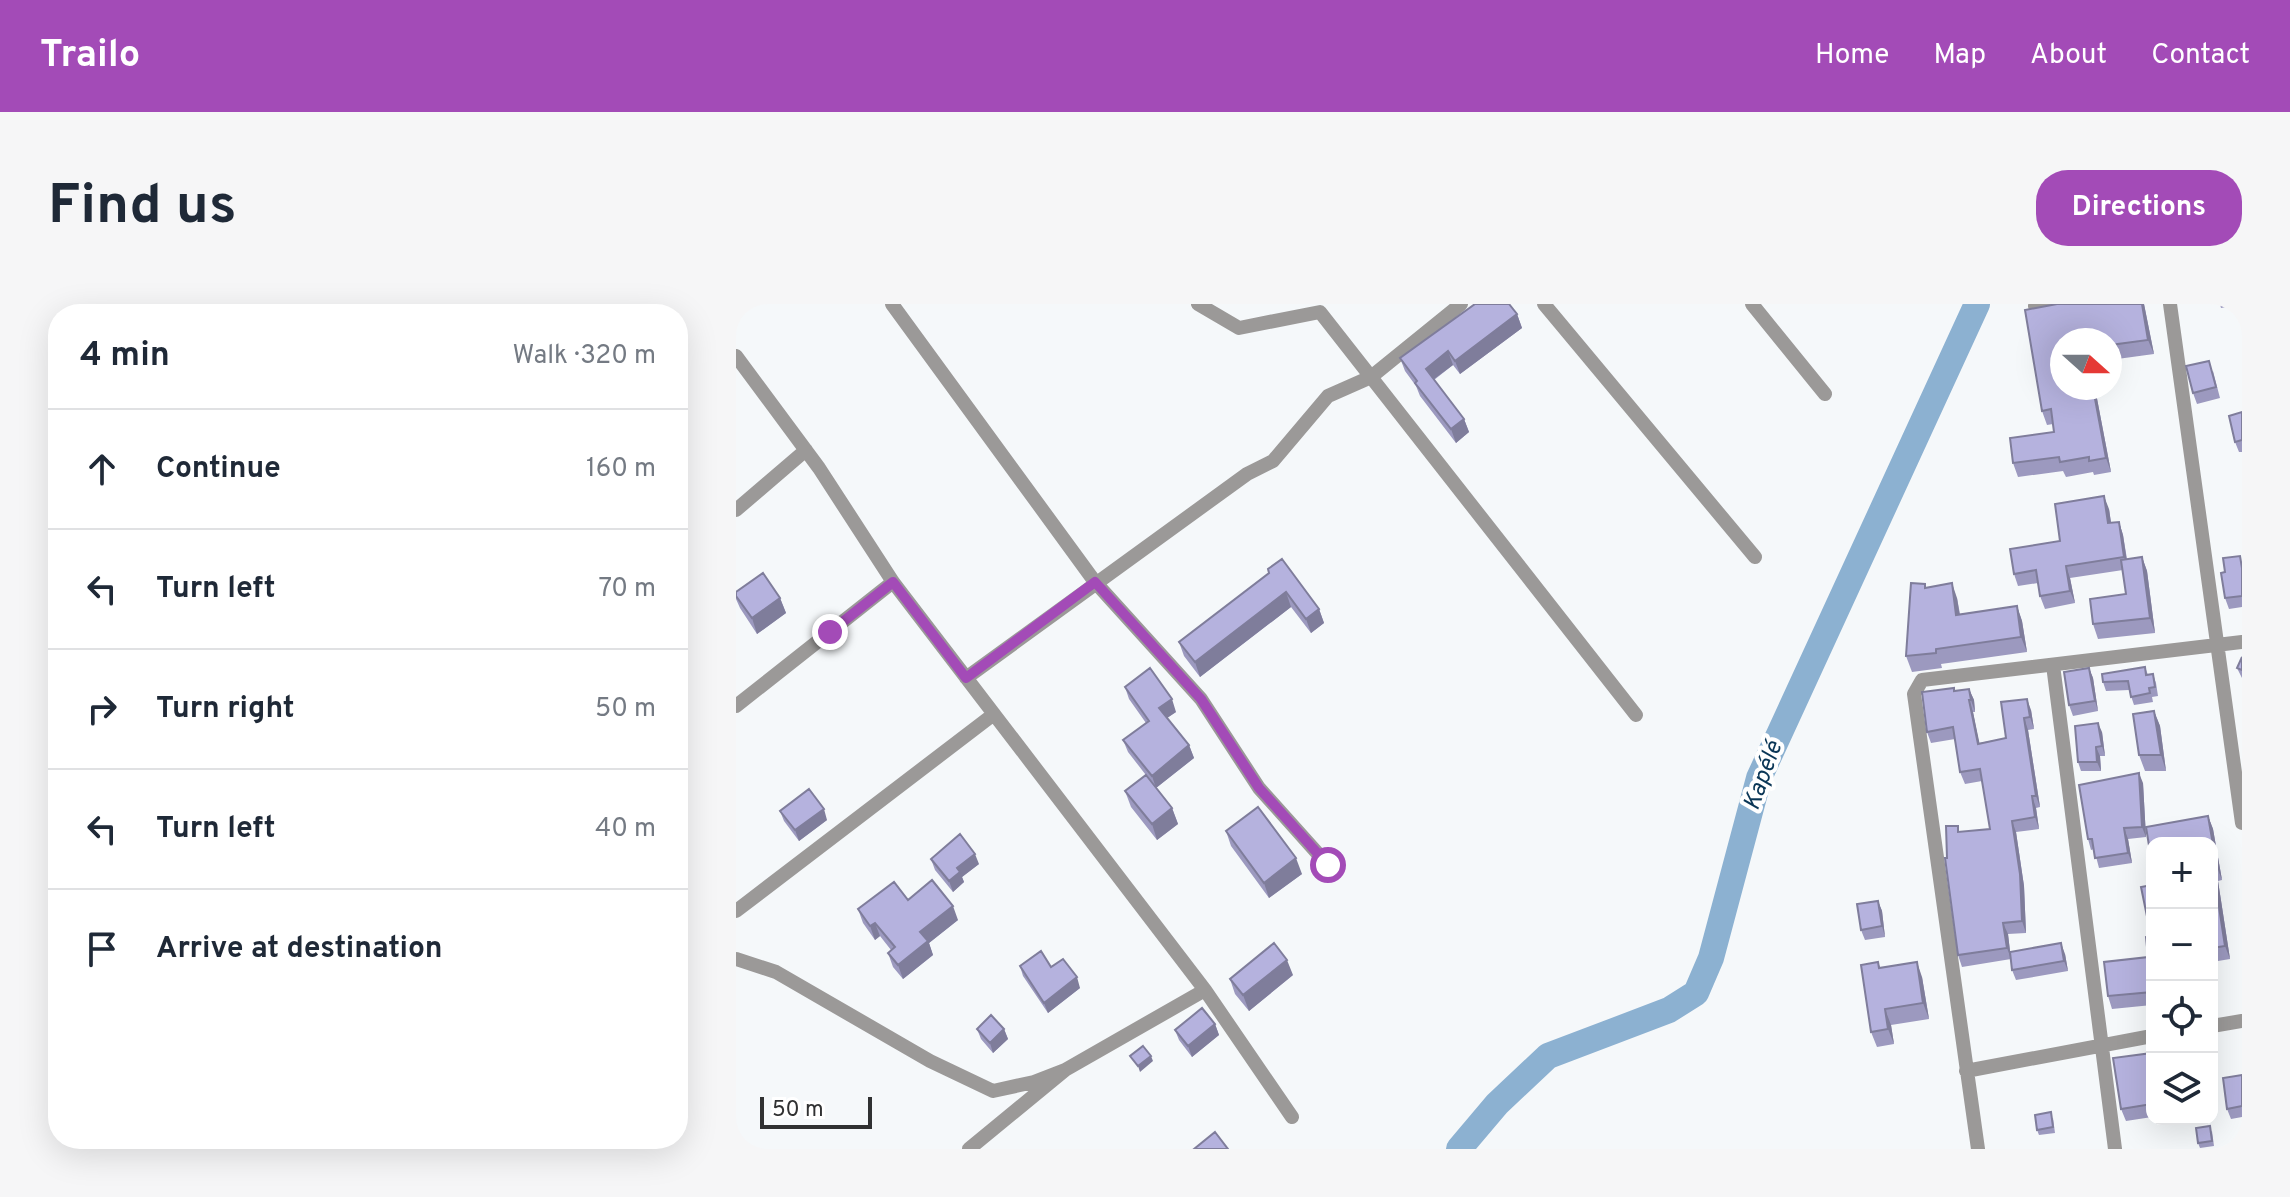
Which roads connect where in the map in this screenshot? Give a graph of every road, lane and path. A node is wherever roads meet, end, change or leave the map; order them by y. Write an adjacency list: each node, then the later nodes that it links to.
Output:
1 (892, 304): 14 (street)
2 (1198, 304): 8 (street)
3 (1461, 304): 8 (street)
4 (1544, 304): 12 (street)
5 (1752, 304): 9 (street)
6 (2170, 304): 16 (street)
7 (736, 356): 10 (street)
8 (1371, 377): 14 (street); 21 (street)
9 (1825, 394)
10 (806, 450): 11 (street); 13 (street)
11 (736, 510)
12 (1755, 557)
13 (893, 582): 18 (street); 19 (street)
14 (1095, 582): 18 (street); 23 (street)
15 (2242, 642): 16 (street)
16 (2218, 645): 17 (street); 22 (street)
17 (2053, 665): 30 (street); 32 (street)
18 (966, 678): 20 (street)
19 (736, 706)
20 (994, 714): 24 (street); 26 (street)
21 (1636, 715)
22 (2242, 823)
23 (1328, 865)
24 (736, 911)
25 (736, 959): 31 (street)
26 (1205, 990): 31 (street); 33 (street)
27 (2242, 1021): 28 (street)
28 (2218, 1025)
29 (2146, 1037): 30 (street)
30 (2101, 1045): 32 (street); 36 (street)
31 (1065, 1070): 34 (street)
32 (1966, 1071): 35 (street)
33 (1292, 1117)
34 (969, 1149)
35 (1978, 1149)
36 (2115, 1149)

